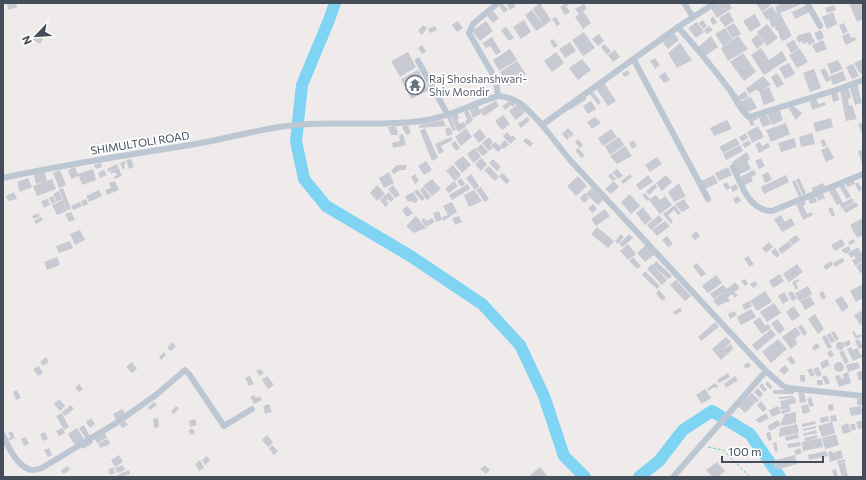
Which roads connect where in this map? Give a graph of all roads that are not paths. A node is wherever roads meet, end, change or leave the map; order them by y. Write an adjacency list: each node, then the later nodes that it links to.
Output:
1 (498, 3): 11 (street)
2 (684, 3): 5 (street)
3 (715, 3): 5 (street)
4 (807, 3): 6 (street)
5 (693, 17): 7 (street)
6 (820, 26)
7 (678, 27): 8 (street); 10 (street)
8 (634, 60): 13 (street); 17 (street)
9 (418, 61): 12 (street)
10 (863, 80)
11 (498, 96): 12 (street, SHIMULTOLI ROAD); 13 (street)
12 (448, 115): 16 (street, SHIMULTOLI ROAD)
13 (542, 125): 18 (street)
14 (733, 167): 15 (street)
15 (863, 174)
16 (3, 178)
17 (708, 199)
18 (766, 371): 19 (street); 22 (street)
19 (863, 396)
20 (252, 409): 21 (street)
21 (3, 435)
22 (673, 477)

